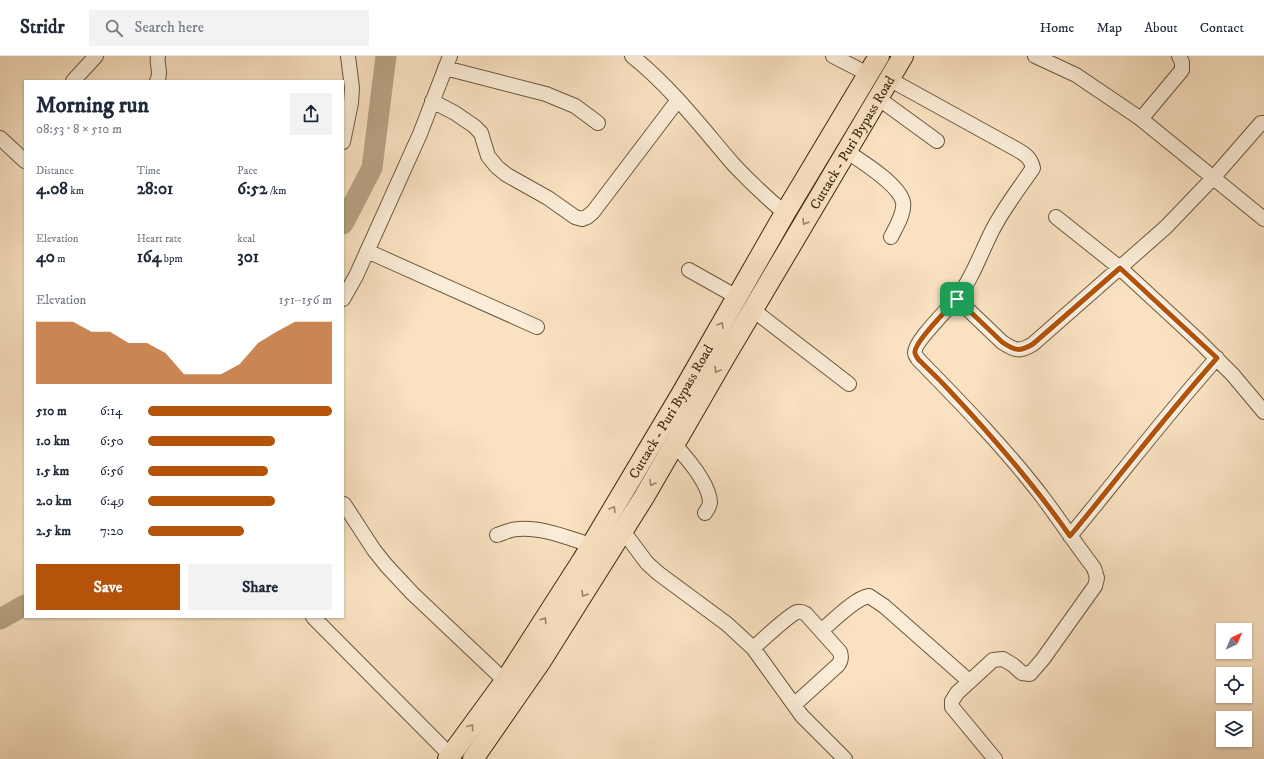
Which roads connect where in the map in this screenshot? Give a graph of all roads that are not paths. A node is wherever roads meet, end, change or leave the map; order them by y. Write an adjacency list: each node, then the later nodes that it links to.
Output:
1 (96, 56): 13 (street)
2 (348, 56): 21 (street)
3 (632, 56): 16 (street)
4 (833, 56): 11 (street)
5 (879, 56): 11 (highway, Cuttack - Puri Bypass Road)
6 (903, 56): 12 (highway, Cuttack - Puri Bypass Road)
7 (1036, 56): 18 (street)
8 (1179, 56): 18 (street)
9 (156, 57): 14 (street)
10 (448, 62): 17 (street); 19 (street)
11 (868, 74): 27 (highway, Cuttack - Puri Bypass Road)
12 (889, 79): 15 (highway, Cuttack - Puri Bypass Road); 36 (street)
13 (73, 80)
14 (158, 80)
15 (878, 98): 23 (street); 24 (highway, Cuttack - Puri Bypass Road)
16 (678, 100): 17 (street); 27 (street)
17 (432, 101): 31 (street)
18 (1141, 119): 26 (street)
19 (598, 123)
20 (1264, 123): 26 (street)
21 (344, 137)
22 (0, 138): 25 (street)
23 (937, 142)
24 (846, 151): 30 (street); 37 (highway, Cuttack - Puri Bypass Road, one-way to 37)
25 (24, 159)
26 (1213, 178): 29 (street); 32 (street)
27 (785, 213): 35 (highway, Cuttack - Puri Bypass Road)
28 (1056, 217): 32 (street)
29 (1264, 220)
30 (891, 237)
31 (367, 251): 34 (street); 38 (street)
32 (1120, 268): 36 (street); 39 (street)
33 (688, 270): 35 (street)
34 (344, 297)
35 (737, 297): 48 (highway, Cuttack - Puri Bypass Road, one-way to 35)
36 (957, 299): 47 (street)
37 (753, 310): 40 (street); 42 (highway, Cuttack - Puri Bypass Road, one-way to 42)
38 (537, 327)
39 (1217, 358): 41 (street); 47 (street)
40 (849, 384)
41 (1264, 412)
42 (674, 444): 44 (street); 45 (highway, Cuttack - Puri Bypass Road, one-way to 45)
43 (344, 504): 52 (street)
44 (705, 513)
45 (623, 531): 51 (street); 56 (highway, Cuttack - Puri Bypass Road, one-way to 56)
46 (497, 535): 48 (street)
47 (1070, 536): 53 (street)
48 (591, 545): 52 (highway, Cuttack - Puri Bypass Road, one-way to 48)
49 (314, 618): 55 (street)
50 (821, 631): 51 (street); 53 (street); 54 (street)
51 (753, 648): 54 (street)
52 (505, 681): 55 (highway, Cuttack - Puri Bypass Road, one-way to 52)
53 (968, 682): 58 (street)
54 (794, 705): 57 (street)
55 (450, 757)
56 (478, 757)
57 (845, 759)
58 (995, 759)

